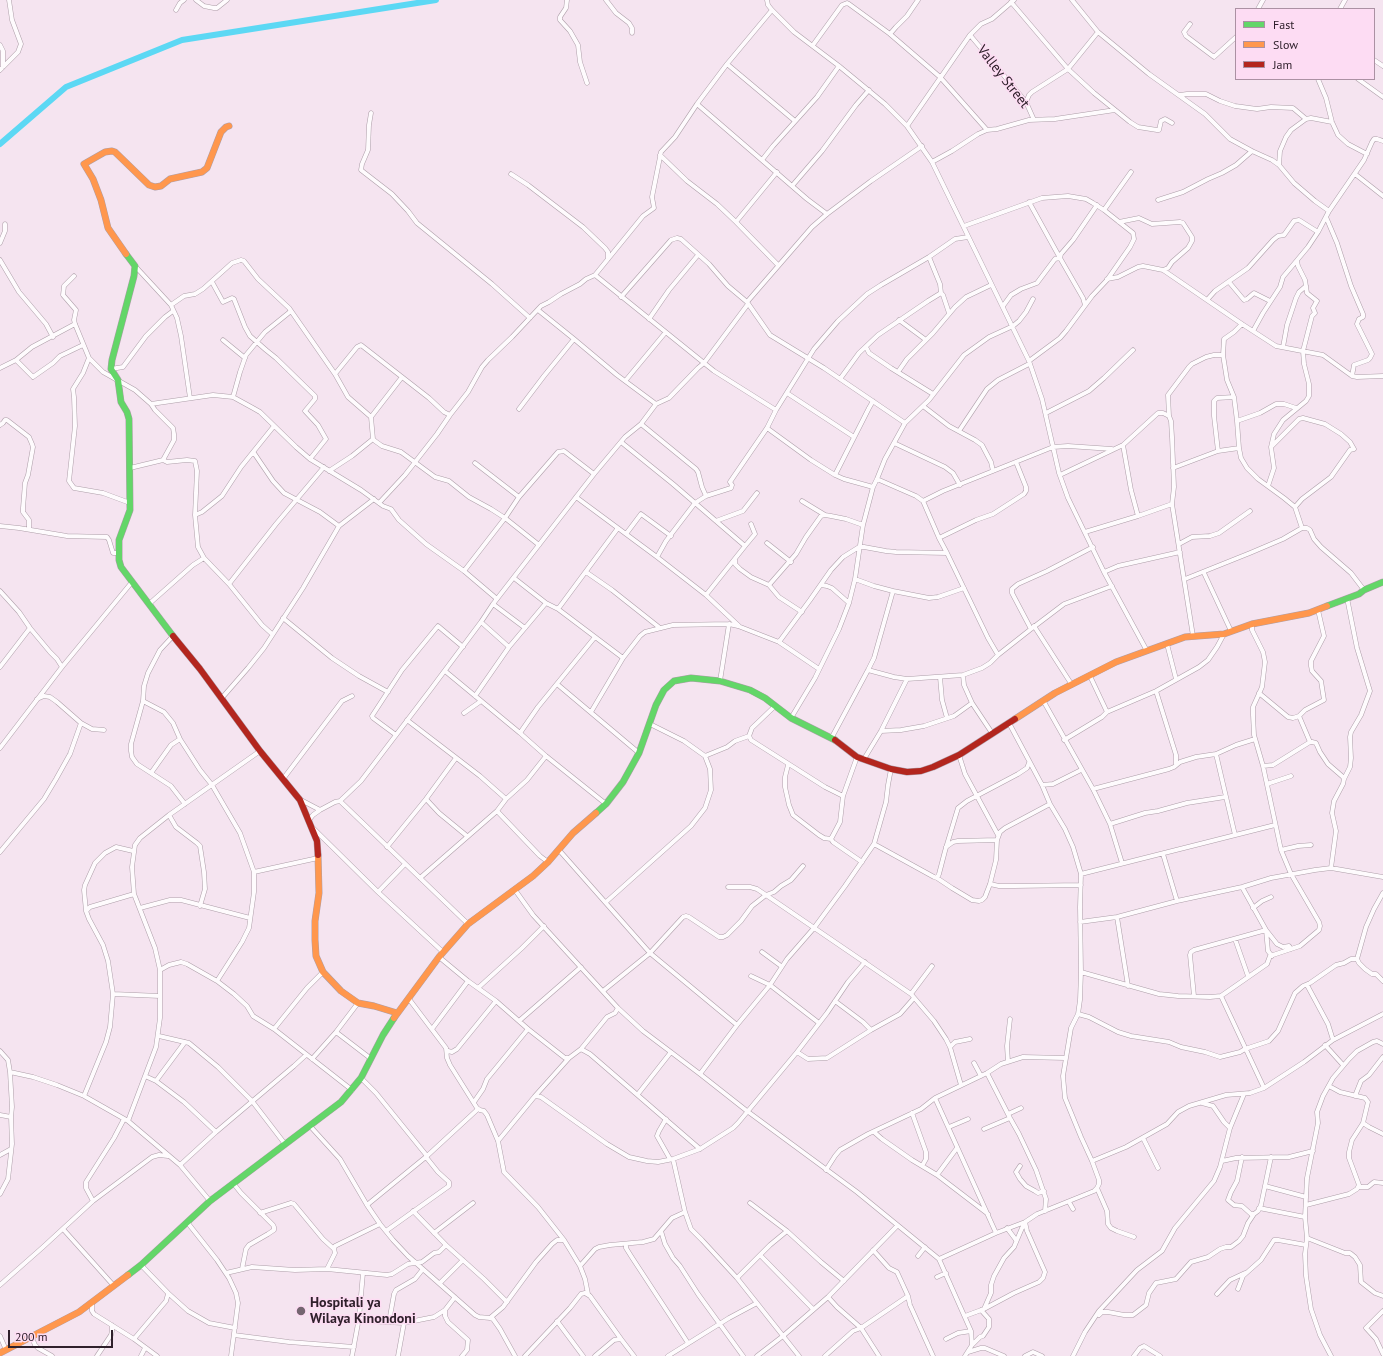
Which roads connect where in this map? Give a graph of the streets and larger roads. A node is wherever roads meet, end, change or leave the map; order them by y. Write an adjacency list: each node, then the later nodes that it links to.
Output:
1 (8, 0): 23 (street)
2 (184, 0): 11 (street)
3 (196, 0): 4 (street)
4 (227, 0)
5 (567, 0): 28 (street)
6 (606, 0): 15 (street)
7 (767, 0): 12 (street)
8 (918, 0): 16 (street)
9 (1072, 0): 14 (street)
10 (1012, 1): 17 (street); 24 (street)
11 (176, 10)
12 (772, 10): 20 (street); 21 (street)
13 (1190, 24): 18 (street)
14 (1098, 32): 24 (street); 30 (street)
15 (632, 33)
16 (890, 34): 20 (street); 25 (street)
17 (970, 35): 25 (street); 32 (street, Valley Street)
18 (1235, 38)
19 (0, 45): 23 (street)
20 (812, 45): 22 (street)
21 (727, 64): 33 (street); 38 (street)
22 (839, 66): 29 (street); 38 (street)
23 (1, 69)
24 (1068, 70): 32 (street); 34 (street)
25 (940, 77): 42 (street); 43 (street)
26 (1318, 80): 39 (street)
27 (1359, 80): 31 (street)
28 (587, 83)
29 (870, 90): 42 (street); 56 (street)
30 (1180, 95): 36 (street); 46 (street)
31 (1383, 97)
32 (1026, 102): 37 (street, Valley Street)
33 (697, 104): 48 (street); 49 (street)
34 (1115, 110): 37 (street); 40 (street)
35 (372, 113): 101 (street)
36 (1306, 119): 39 (street); 51 (street)
37 (1034, 120): 43 (street)
38 (795, 122): 49 (street)
39 (1332, 122): 47 (street)
40 (1172, 123)
41 (229, 126): 79 (street)
42 (907, 126): 45 (street)
43 (986, 130): 50 (street)
44 (1383, 141): 47 (street)
45 (922, 146): 50 (street); 63 (street)
46 (1252, 151): 51 (street); 58 (street)
47 (1366, 154): 55 (street)
48 (660, 155): 65 (street); 75 (street)
49 (762, 160): 52 (street)
50 (932, 162): 68 (street)
51 (1279, 165): 62 (street)
52 (776, 172): 56 (street); 65 (street)
53 (1132, 172): 61 (street)
54 (511, 174): 75 (street)
55 (1354, 174): 57 (street); 62 (street)
56 (792, 186): 63 (street)
57 (1383, 196)
58 (1158, 200)
59 (1029, 202): 60 (street); 68 (street); 74 (street)
60 (1097, 205): 61 (street); 74 (street)
61 (1104, 210): 66 (street)
62 (1329, 211): 64 (street)
63 (827, 214): 78 (street)
64 (1326, 217): 69 (street); 130 (street)
65 (736, 222): 78 (street)
66 (1119, 222): 80 (street); 83 (street)
67 (5, 224): 71 (street)
68 (964, 226): 70 (street)
69 (1318, 232): 77 (street); 85 (street)
70 (968, 237): 73 (street); 86 (street)
71 (0, 242)
72 (698, 255): 89 (street); 93 (street); 102 (street)
73 (929, 257): 88 (street); 122 (street)
74 (1060, 258): 95 (street); 96 (street)
75 (608, 259): 81 (street)
76 (0, 260): 109 (street)
77 (1297, 261): 87 (street); 92 (street)
78 (778, 265): 93 (street)
79 (135, 266): 94 (street); 127 (street)
80 (1163, 270): 83 (street); 91 (street)
81 (595, 275): 89 (street); 97 (street)
82 (74, 276): 104 (street)
83 (1107, 280): 95 (street)
84 (212, 282): 94 (street); 99 (street); 113 (street)
85 (1229, 282): 91 (street); 92 (street)
86 (991, 285): 96 (street); 100 (street)
87 (1306, 286): 116 (street); 118 (street)
88 (941, 293): 100 (street); 103 (street)
89 (621, 297): 102 (street)
90 (1033, 299): 106 (street)
91 (1207, 300): 105 (street)
92 (1270, 301): 107 (street)
93 (747, 303): 122 (street); 125 (street)
94 (171, 305): 98 (street)
95 (1085, 305): 124 (street)
96 (1003, 306): 106 (street)
97 (538, 310): 101 (street); 110 (street)
98 (173, 311): 127 (street); 140 (street)
99 (291, 311): 113 (street); 129 (street)
100 (949, 313): 112 (street)
101 (530, 318): 149 (street)
102 (649, 319): 108 (street)
103 (899, 320): 112 (street); 115 (street)
104 (75, 324): 109 (street); 114 (street)
105 (1242, 324): 107 (street); 119 (street)
106 (1012, 326): 124 (street); 137 (street)
107 (1254, 331): 116 (street)
108 (665, 333): 125 (street); 135 (street)
109 (52, 337): 123 (street)
110 (574, 338): 135 (street); 146 (street)
111 (222, 340): 121 (street)
112 (926, 340): 128 (street)
113 (256, 342): 121 (street); 170 (street)
114 (83, 345): 120 (street); 123 (street)
115 (866, 347): 128 (street); 133 (street)
116 (1283, 347): 118 (street)
117 (1133, 350): 148 (street)
118 (1304, 351): 130 (street); 145 (street)
119 (1223, 355): 139 (street); 150 (street)
120 (89, 358): 134 (street); 195 (street)
121 (245, 358): 138 (street)
122 (808, 359): 133 (street); 136 (street)
123 (16, 360): 126 (street)
124 (1029, 362): 148 (street); 158 (street)
125 (704, 363): 143 (street); 147 (street)
126 (0, 368)
127 (111, 369): 134 (street)
128 (898, 372): 137 (street)
129 (335, 374): 132 (street); 151 (street)
130 (1352, 376): 131 (street)
131 (1383, 376)
132 (402, 377): 149 (street); 151 (street)
133 (840, 379): 141 (street)
134 (118, 380): 142 (street); 176 (street)
135 (626, 380): 143 (street)
136 (787, 393): 147 (street); 159 (street)
137 (933, 394): 144 (street)
138 (233, 397): 140 (street); 156 (street)
139 (1234, 397): 152 (street); 168 (street)
140 (190, 398): 142 (street)
141 (874, 401): 153 (street); 159 (street)
142 (151, 404): 171 (street)
143 (656, 404): 154 (street)
144 (923, 406): 153 (street); 158 (street)
145 (1296, 408): 152 (street); 165 (street)
146 (519, 409)
147 (776, 410): 157 (street)
148 (1046, 413): 164 (street)
149 (450, 415): 173 (street)
150 (1169, 416): 163 (street); 177 (street)
151 (371, 417): 160 (street)
152 (1237, 421): 166 (street)
153 (905, 423): 162 (street)
154 (640, 424): 161 (street); 188 (street)
155 (0, 425): 212 (street)
156 (274, 426): 169 (street); 170 (street)
157 (767, 428): 181 (street); 188 (street)
158 (959, 431): 179 (street)
159 (854, 436): 181 (street)
160 (373, 439): 173 (street); 178 (street)
161 (621, 442): 180 (street); 197 (street)
162 (894, 443): 183 (street); 184 (street)
163 (1123, 445): 167 (street); 203 (street)
164 (1053, 447): 167 (street); 172 (street); 182 (street)
165 (1271, 447): 186 (street); 199 (street)
166 (1239, 448): 168 (street); 186 (street)
167 (1113, 449): 182 (street)
168 (1218, 451): 177 (street)
169 (254, 452): 192 (street); 201 (street)
170 (310, 459): 175 (street)
171 (163, 460): 176 (street); 201 (street)
172 (1016, 462): 179 (street); 216 (street)
173 (415, 463): 196 (street); 204 (street)
174 (475, 463): 189 (street)
175 (324, 467): 178 (street); 192 (street)
176 (130, 468): 195 (street)
177 (1173, 468): 198 (street)
178 (329, 471): 191 (street)
179 (993, 471): 184 (street)
180 (594, 474): 189 (street); 190 (street)
181 (835, 475): 185 (street)
182 (1060, 475): 213 (street)
183 (877, 479): 185 (street); 194 (street)
184 (960, 485): 194 (street)
185 (873, 486): 207 (street)
186 (1268, 486): 199 (street)
187 (757, 493): 205 (street)
188 (706, 496): 197 (street)
189 (519, 497): 204 (street)
190 (576, 497): 210 (street); 219 (street)
191 (374, 499): 196 (street); 209 (street)
192 (297, 500): 209 (street); 239 (street)
193 (802, 501): 202 (street)
194 (923, 501): 216 (street)
195 (130, 503): 224 (street)
196 (379, 503): 230 (street)
197 (695, 503): 205 (street); 215 (street)
198 (1172, 504): 203 (street); 218 (street)
199 (1295, 507): 211 (street)
200 (1250, 511): 218 (street)
201 (195, 515): 227 (street)
202 (825, 515): 207 (street); 229 (street)
203 (1138, 516): 213 (street)
204 (505, 518): 219 (street); 230 (street)
205 (716, 521): 220 (street)
206 (751, 524): 220 (street)
207 (862, 525): 221 (street)
208 (0, 526): 212 (street)
209 (339, 526): 257 (street)
210 (618, 528): 214 (street); 231 (street)
211 (1302, 528): 233 (street); 244 (street)
212 (29, 529): 224 (street)
213 (1085, 532): 222 (street)
214 (626, 534): 215 (street); 226 (street)
215 (671, 536): 226 (street)
216 (939, 538): 225 (street)
217 (767, 543): 229 (street)
218 (1179, 544): 223 (street)
219 (539, 545): 234 (street)
220 (745, 546): 228 (street)
221 (859, 547): 225 (street); 235 (street); 241 (street)
222 (1093, 547): 232 (street); 265 (street)
223 (1180, 552): 232 (street); 236 (street)
224 (118, 553): 237 (street)
225 (947, 553): 243 (street)
226 (657, 557): 247 (street)
227 (204, 558): 239 (street); 252 (street)
228 (735, 560): 240 (street); 247 (street)
229 (791, 562): 240 (street)
230 (464, 571): 249 (street)
231 (586, 572): 254 (street); 264 (street)
232 (1104, 572): 242 (street)
233 (1204, 572): 236 (street); 266 (street)
234 (514, 578): 249 (street); 250 (street)
235 (855, 579): 246 (street); 251 (street)
236 (1185, 580): 270 (street)
237 (132, 582): 252 (street); 279 (street)
238 (1383, 582): 244 (street)
239 (229, 584): 267 (street)
240 (770, 585): 256 (street)
241 (821, 585): 251 (street); 256 (street)
242 (1112, 586): 265 (street); 276 (street)
243 (964, 588): 246 (street); 277 (street)
244 (1364, 590): 248 (street)
245 (0, 591): 262 (street)
246 (893, 591): 282 (street)
247 (706, 595): 261 (street)
248 (1347, 598): 255 (street); 344 (street)
249 (497, 599): 253 (street)
250 (546, 603): 254 (street); 263 (street)
251 (848, 603): 281 (street)
252 (149, 604): 269 (street)
253 (493, 604): 258 (street); 263 (street)
254 (558, 609): 271 (street)
255 (1318, 610): 260 (street); 307 (street)
256 (802, 612): 272 (street)
257 (283, 618): 267 (street); 293 (street)
258 (481, 622): 274 (street); 275 (street)
259 (729, 624): 261 (street); 264 (street); 289 (street)
260 (1252, 624): 266 (street); 294 (street)
261 (740, 627): 272 (street)
262 (30, 628): 279 (street); 280 (street)
263 (525, 628): 275 (street)
264 (660, 628): 278 (street)
265 (1032, 628): 277 (street); 291 (street)
266 (1231, 631): 268 (street)
267 (272, 634): 298 (street)
268 (1224, 634): 270 (street); 288 (street)
269 (173, 636): 298 (street); 299 (street)
270 (1193, 636): 273 (street)
271 (595, 637): 278 (street); 290 (street)
272 (779, 642): 281 (street)
273 (1167, 644): 276 (street); 288 (street)
274 (463, 647): 283 (street); 293 (street)
275 (509, 647): 296 (street)
276 (1146, 650): 285 (street)
277 (998, 655): 284 (street)
278 (624, 658): 304 (street)
279 (62, 666): 297 (street)
280 (0, 667)
281 (819, 669): 308 (street)
282 (868, 670): 287 (street); 320 (street)
283 (445, 671): 296 (street); 310 (street)
284 (963, 675): 286 (street); 302 (street)
285 (1090, 676): 291 (street); 305 (street)
286 (940, 678): 287 (street); 309 (street)
287 (907, 679): 315 (street)
288 (1176, 680): 292 (street)
289 (720, 681): 303 (street); 313 (street)
290 (557, 684): 304 (street); 316 (street)
291 (1072, 685): 301 (street)
292 (1156, 691): 305 (street); 336 (street)
293 (388, 692): 318 (street)
294 (1259, 693): 307 (street); 322 (street)
295 (352, 696): 343 (street)
296 (475, 696): 300 (street)
297 (36, 699): 311 (street); 325 (street)
298 (221, 699): 326 (street)
299 (143, 701): 321 (street); 341 (street)
300 (481, 701): 306 (street); 316 (street)
301 (1044, 702): 312 (street); 323 (street)
302 (972, 703): 309 (street); 317 (street)
303 (775, 706): 308 (street); 319 (street)
304 (591, 712): 327 (street)
305 (1107, 712): 323 (street)
306 (464, 713)
307 (1300, 716): 324 (street)
308 (791, 718): 320 (street)
309 (947, 718): 315 (street)
310 (407, 720): 318 (street); 333 (street)
311 (81, 723): 314 (street); 377 (street)
312 (1009, 723): 317 (street); 335 (street)
313 (650, 724): 327 (street); 331 (street)
314 (104, 730)
315 (881, 731): 334 (street)
316 (520, 733): 330 (street)
317 (992, 734): 329 (street)
318 (396, 735): 355 (street)
319 (749, 736): 331 (street); 337 (street)
320 (832, 737): 332 (street)
321 (180, 739): 341 (street); 346 (street)
322 (1255, 739): 328 (street); 338 (street)
323 (1064, 740): 340 (street)
324 (1310, 742): 338 (street); 344 (street)
325 (0, 748)
326 (260, 751): 343 (street); 346 (street)
327 (639, 753): 357 (street)
328 (1216, 754): 336 (street); 351 (street)
329 (958, 755): 339 (street); 350 (street)
330 (546, 756): 353 (street); 357 (street)
331 (704, 756): 403 (street)
332 (857, 757): 334 (street); 349 (street)
333 (456, 758): 352 (street); 353 (street)
334 (864, 759): 339 (street)
335 (1029, 763): 347 (street); 350 (street)
336 (1176, 764): 348 (street)
337 (788, 765): 349 (street); 368 (street)
338 (1263, 766): 345 (street)
339 (891, 769): 370 (street)
340 (1081, 770): 347 (street); 348 (street)
341 (151, 773): 356 (street)
342 (1291, 776): 345 (street)
343 (283, 779): 354 (street)
344 (1344, 779): 385 (street)
345 (1268, 784): 364 (street)
346 (212, 785): 356 (street); 386 (street)
347 (1042, 785): 358 (street)
348 (1093, 789): 363 (street)
349 (844, 796): 368 (street)
350 (977, 796): 365 (street); 373 (street)
351 (1225, 797): 363 (street); 366 (street)
352 (426, 799): 367 (street); 372 (street)
353 (506, 799): 360 (street)
354 (300, 800): 359 (street); 362 (street)
355 (340, 802): 359 (street); 372 (street)
356 (185, 804): 361 (street)
357 (606, 804): 374 (street)
358 (1050, 804): 365 (street); 387 (street)
359 (320, 810): 362 (street)
360 (497, 811): 367 (street); 380 (street)
361 (169, 816): 376 (street); 404 (street)
362 (310, 823): 379 (street); 397 (street)
363 (1110, 824): 382 (street)
364 (1275, 825): 366 (street); 375 (street)
365 (998, 835): 369 (street)
366 (1235, 835): 378 (street)
367 (467, 836): 390 (street)
368 (831, 839): 381 (street)
369 (996, 840): 373 (street); 392 (street)
370 (874, 844): 381 (street); 391 (street)
371 (1310, 845): 375 (street)
372 (387, 847): 383 (street)
373 (946, 847): 391 (street)
374 (559, 850): 380 (street); 403 (street)
375 (1281, 850): 388 (street)
376 (133, 851): 399 (street); 407 (street)
377 (0, 852)
378 (1163, 854): 382 (street); 402 (street)
379 (318, 858): 386 (street); 427 (street)
380 (548, 862): 396 (street)
381 (862, 862): 413 (street)
382 (1122, 863): 387 (street)
383 (405, 864): 390 (street); 397 (street)
384 (802, 866): 400 (street)
385 (1331, 868): 388 (street); 389 (street)
386 (254, 872): 409 (street)
387 (1081, 874): 393 (street)
388 (1291, 874): 395 (street); 416 (street)
389 (1383, 877)
390 (420, 878): 411 (street)
391 (937, 878): 392 (street)
392 (990, 884): 393 (street)
393 (1081, 885): 410 (street)
394 (728, 887): 400 (street)
395 (1242, 887): 402 (street); 406 (street)
396 (515, 890): 411 (street); 412 (street)
397 (378, 892): 419 (street)
398 (1383, 893): 421 (street)
399 (134, 894): 405 (street); 407 (street)
400 (766, 895): 413 (street); 418 (street)
401 (1271, 898): 406 (street)
402 (1177, 901): 408 (street)
403 (606, 902): 418 (street)
404 (200, 906): 405 (street); 409 (street)
405 (140, 908): 426 (street)
406 (1253, 908): 414 (street)
407 (86, 911): 439 (street)
408 (1117, 917): 410 (street); 436 (street)
409 (250, 918): 431 (street)
410 (1080, 922): 428 (street)
411 (468, 924): 419 (street)
412 (544, 926): 425 (street); 437 (street)
413 (814, 928): 422 (street); 423 (street)
414 (1266, 930): 415 (street); 416 (street); 420 (street)
415 (1235, 939): 430 (street); 442 (street)
416 (1291, 949): 420 (street)
417 (762, 952): 423 (street)
418 (650, 953): 438 (street); 456 (street)
419 (441, 954): 432 (street); 445 (street)
420 (1272, 956): 430 (street)
421 (1357, 959): 433 (street); 435 (street)
422 (865, 962): 440 (street); 447 (street)
423 (782, 966): 434 (street)
424 (932, 966): 440 (street)
425 (581, 967): 438 (street); 454 (street)
426 (160, 970): 431 (street); 441 (street)
427 (323, 972): 448 (street); 457 (street)
428 (1081, 972): 436 (street); 451 (street)
429 (751, 976): 434 (street)
430 (1248, 976): 443 (street)
431 (218, 981): 457 (street)
432 (468, 981): 437 (street); 458 (street)
433 (1383, 981)
434 (770, 985): 455 (street); 456 (street)
435 (1307, 985): 464 (street); 470 (street)
436 (1128, 986): 442 (street)
437 (478, 988): 446 (street)
438 (603, 991): 449 (street)
439 (113, 994): 441 (street); 497 (street)
440 (911, 994): 444 (street)
441 (160, 996): 462 (street)
442 (1194, 996): 443 (street)
443 (1221, 996): 470 (street)
444 (914, 998): 460 (street); 468 (street)
445 (409, 999): 450 (street); 458 (street)
446 (496, 1001): 454 (street); 472 (street)
447 (835, 1001): 455 (street); 460 (street)
448 (358, 1003): 450 (street); 461 (street)
449 (618, 1008): 469 (street); 473 (street)
450 (397, 1013): 477 (street)
451 (1078, 1014): 470 (street); 479 (street)
452 (1383, 1014): 464 (street)
453 (1010, 1019): 481 (street)
454 (519, 1021): 459 (street)
455 (819, 1023): 474 (street)
456 (737, 1025): 486 (street)
457 (274, 1029): 475 (street)
458 (432, 1029): 472 (street)
459 (528, 1030): 478 (street); 502 (street)
460 (871, 1030): 474 (street)
461 (336, 1032): 477 (street); 480 (street)
462 (158, 1036): 465 (street); 487 (street)
463 (970, 1039): 468 (street)
464 (1333, 1040): 467 (street)
465 (185, 1042): 490 (street); 501 (street)
466 (1383, 1044): 483 (street)
467 (1325, 1045): 483 (street); 493 (street)
468 (950, 1047): 491 (street)
469 (581, 1049): 478 (street); 495 (street)
470 (1245, 1049): 493 (street)
471 (0, 1051): 484 (street)
472 (448, 1052): 502 (street)
473 (671, 1052): 486 (street); 495 (street)
474 (797, 1052): 506 (street)
475 (306, 1054): 480 (street); 501 (street)
476 (1383, 1057): 499 (street)
477 (370, 1058): 489 (street)
478 (569, 1058): 498 (street)
479 (1065, 1058): 481 (street); 537 (street)
480 (312, 1059): 494 (street)
481 (1008, 1062): 485 (street)
482 (974, 1063): 488 (street)
483 (1343, 1065): 492 (street)
484 (10, 1072): 497 (street); 510 (street)
485 (987, 1072): 488 (street); 509 (street)
486 (700, 1074): 506 (street)
487 (145, 1076): 490 (street); 513 (street)
488 (981, 1076): 491 (street)
489 (361, 1078): 494 (street); 533 (street)
490 (156, 1081): 519 (street)
491 (961, 1085): 500 (street)
492 (1329, 1086): 499 (street); 529 (street)
493 (1264, 1088): 496 (street)
494 (352, 1090): 515 (street)
495 (638, 1094): 511 (street)
496 (1244, 1094): 503 (street); 517 (street)
497 (84, 1096): 513 (street)
498 (535, 1096): 523 (street); 536 (street)
499 (1355, 1096): 514 (street)
500 (935, 1098): 507 (street); 516 (street)
501 (252, 1101): 519 (street); 524 (street)
502 (474, 1102): 505 (street)
503 (1201, 1102): 517 (street); 522 (street)
504 (1022, 1108): 509 (street)
505 (478, 1109): 523 (street); 533 (street)
506 (748, 1112): 528 (street); 543 (street)
507 (912, 1113): 520 (street); 540 (street)
508 (0, 1115): 510 (street)
509 (1009, 1116): 518 (street); 551 (street)
510 (10, 1117): 527 (street)
511 (666, 1119): 528 (street); 536 (street)
512 (968, 1119): 516 (street)
513 (126, 1120): 525 (street); 553 (street)
514 (1363, 1123): 521 (street); 548 (street)
515 (310, 1126): 524 (street); 558 (street)
516 (949, 1128): 526 (street)
517 (1230, 1128): 538 (street)
518 (984, 1129)
519 (216, 1132): 539 (street)
520 (874, 1132): 540 (street); 543 (street)
521 (1383, 1134)
522 (1143, 1138): 537 (street); 542 (street)
523 (498, 1141): 582 (street)
524 (285, 1144): 545 (street)
525 (159, 1147): 531 (street); 532 (street)
526 (957, 1148): 544 (street); 566 (street)
527 (11, 1149): 530 (street); 550 (street)
528 (700, 1149): 536 (street)
529 (1313, 1151): 534 (street); 552 (street)
530 (0, 1155)
531 (155, 1155): 532 (street); 553 (street)
532 (169, 1156): 539 (street)
533 (427, 1157): 558 (street); 562 (street)
534 (1272, 1157): 535 (street); 547 (street)
535 (1242, 1158): 538 (street); 567 (street)
536 (672, 1159): 564 (street)
537 (1092, 1161): 549 (street)
538 (1222, 1161): 628 (street)
539 (180, 1165): 554 (street)
540 (922, 1166): 544 (street)
541 (1020, 1166): 551 (street)
542 (1158, 1168)
543 (826, 1170): 572 (street)
544 (937, 1175): 566 (street)
545 (234, 1183): 554 (street); 565 (street)
546 (1383, 1183): 548 (street)
547 (1265, 1186): 552 (street); 560 (street)
548 (1359, 1187): 559 (street)
549 (1097, 1188): 555 (street); 580 (street)
550 (1, 1191)
551 (1044, 1191): 563 (street)
552 (1306, 1197): 559 (street)
553 (93, 1201): 574 (street)
554 (210, 1201): 569 (street)
555 (1069, 1202): 561 (street); 563 (street)
556 (473, 1203): 578 (street)
557 (750, 1203): 577 (street)
558 (368, 1205): 571 (street)
559 (1306, 1205): 568 (street)
560 (1259, 1208): 567 (street); 568 (street)
561 (1073, 1209)
562 (412, 1211): 575 (street); 578 (street)
563 (1045, 1211): 570 (street)
564 (685, 1212): 576 (street); 605 (street)
565 (260, 1213): 588 (street); 597 (street)
566 (988, 1214): 579 (street)
567 (1254, 1214): 628 (street)
568 (1305, 1217): 581 (street)
569 (187, 1222): 595 (street); 600 (street)
570 (1025, 1223): 573 (street); 583 (street); 625 (street)
571 (380, 1224): 575 (street); 588 (street)
572 (897, 1226): 587 (street); 589 (street)
573 (1007, 1228): 579 (street); 583 (street)
574 (63, 1229): 607 (street); 609 (street)
575 (386, 1231): 594 (street)
576 (662, 1231): 584 (street); 634 (street)
577 (786, 1231): 590 (street); 606 (street)
578 (434, 1233): 585 (street)
579 (996, 1233): 592 (street)
580 (1134, 1237)
581 (1307, 1238): 586 (street); 615 (street)
582 (564, 1240): 596 (street); 620 (street)
583 (1016, 1240): 625 (street)
584 (626, 1244): 596 (street); 646 (street)
585 (446, 1245): 593 (street); 594 (street)
586 (1306, 1245): 602 (street); 683 (street)
587 (925, 1247): 591 (street); 592 (street)
588 (334, 1249): 598 (street)
589 (873, 1250): 606 (street); 614 (street)
590 (760, 1255): 605 (street); 623 (street)
591 (918, 1256)
592 (939, 1259): 601 (street)
593 (463, 1260): 608 (street); 620 (street)
594 (416, 1263): 599 (street); 603 (street)
595 (141, 1265): 609 (street); 611 (street)
596 (580, 1266): 612 (street)
597 (242, 1269): 598 (street); 600 (street)
598 (327, 1269): 603 (street)
599 (423, 1269): 608 (street); 632 (street)
600 (226, 1273): 636 (street)
601 (946, 1273): 604 (street); 627 (street)
602 (1246, 1273): 610 (street); 613 (street)
603 (363, 1274): 629 (street)
604 (937, 1276)
605 (736, 1278): 622 (street)
606 (844, 1281): 617 (street)
607 (0, 1284)
608 (440, 1284): 616 (street)
609 (114, 1286): 621 (street)
610 (1238, 1289)
611 (168, 1293): 618 (street); 619 (street)
612 (588, 1294): 631 (street); 645 (street)
613 (1217, 1294)
614 (908, 1296): 637 (street); 675 (street)
615 (1383, 1296)
616 (455, 1297): 624 (street); 630 (street)
617 (828, 1297): 623 (street); 637 (street)
618 (174, 1299): 619 (street); 636 (street)
619 (166, 1301): 644 (street)
620 (507, 1302): 630 (street)
621 (92, 1303): 635 (street); 642 (street)
622 (757, 1304): 634 (street); 641 (street)
623 (813, 1309): 641 (street)
624 (445, 1310): 633 (street); 662 (street)
625 (982, 1310): 627 (street); 647 (street)
626 (1383, 1311): 654 (street)
627 (965, 1316): 638 (street)
628 (1095, 1317): 680 (street)
629 (359, 1318): 632 (street); 648 (street)
630 (490, 1318): 663 (street)
631 (557, 1321): 651 (street); 666 (street)
632 (389, 1322): 633 (street)
633 (404, 1323): 661 (street)
634 (721, 1324): 646 (street); 670 (street)
635 (112, 1325): 644 (street); 656 (street)
636 (235, 1328): 639 (street)
637 (861, 1328): 673 (street); 674 (street)
638 (971, 1330): 643 (street); 647 (street)
639 (234, 1335): 648 (street); 659 (street)
640 (0, 1336): 650 (street)
641 (784, 1336): 671 (street); 672 (street)
642 (32, 1338): 650 (street); 655 (street)
643 (946, 1338)
644 (134, 1339): 649 (street)
645 (621, 1339): 667 (street); 668 (street)
646 (688, 1343): 669 (street)
647 (972, 1345): 652 (street)
648 (354, 1347): 660 (street)
649 (145, 1348): 657 (street); 658 (street)
650 (6, 1350): 653 (street)
651 (529, 1352): 664 (street); 665 (street)
652 (968, 1352): 676 (street); 677 (street)
653 (0, 1353)
654 (1383, 1354)
655 (52, 1356)
656 (97, 1356)
657 (142, 1356)
658 (157, 1356)
659 (231, 1356)
660 (352, 1356)
661 (398, 1356)
662 (462, 1356)
663 (515, 1356)
664 (525, 1356)
665 (534, 1356)
666 (583, 1356)
667 (595, 1356)
668 (634, 1356)
669 (668, 1356)
670 (742, 1356)
671 (757, 1356)
672 (799, 1356)
673 (825, 1356)
674 (879, 1356)
675 (933, 1356)
676 (965, 1356)
677 (1004, 1356)
678 (1025, 1356): 679 (street)
679 (1042, 1356)
680 (1073, 1356)
681 (1134, 1356): 682 (street)
682 (1160, 1356)
683 (1331, 1356)

